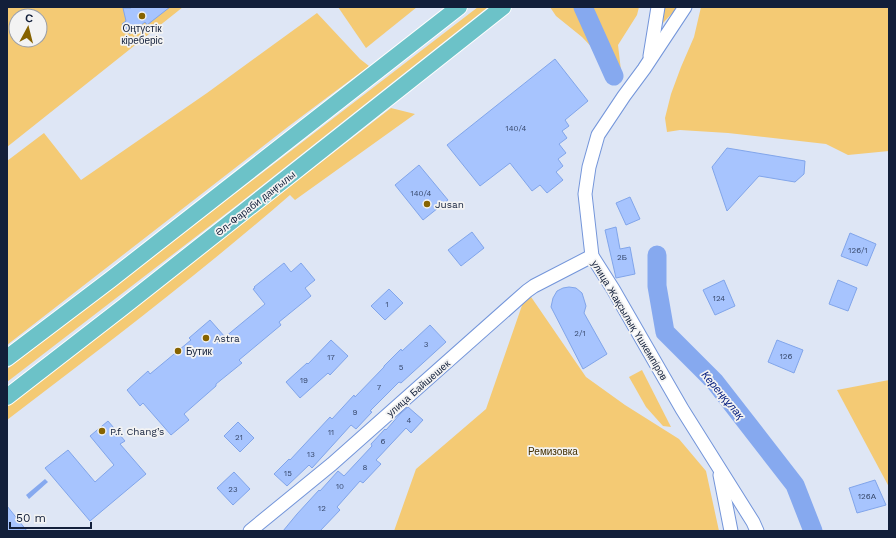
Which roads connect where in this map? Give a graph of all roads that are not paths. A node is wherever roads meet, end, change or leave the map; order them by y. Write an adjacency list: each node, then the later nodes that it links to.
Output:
1 (459, 7): 7 (main road)
2 (503, 7): 8 (main road, Әл-Фараби даңғылы)
3 (658, 7): 5 (street, улица Жақсылық Үшкемпіров)
4 (685, 7): 5 (street)
5 (650, 60): 6 (street, улица Жақсылық Үшкемпіров)
6 (592, 256): 9 (street, улица Жақсылық Үшкемпіров); 10 (street, улица Байшешек)
7 (7, 358)
8 (7, 397)
9 (718, 468): 11 (street); 12 (street, улица Жақсылық Үшкемпіров)
10 (250, 531)
11 (731, 531)
12 (758, 531)

